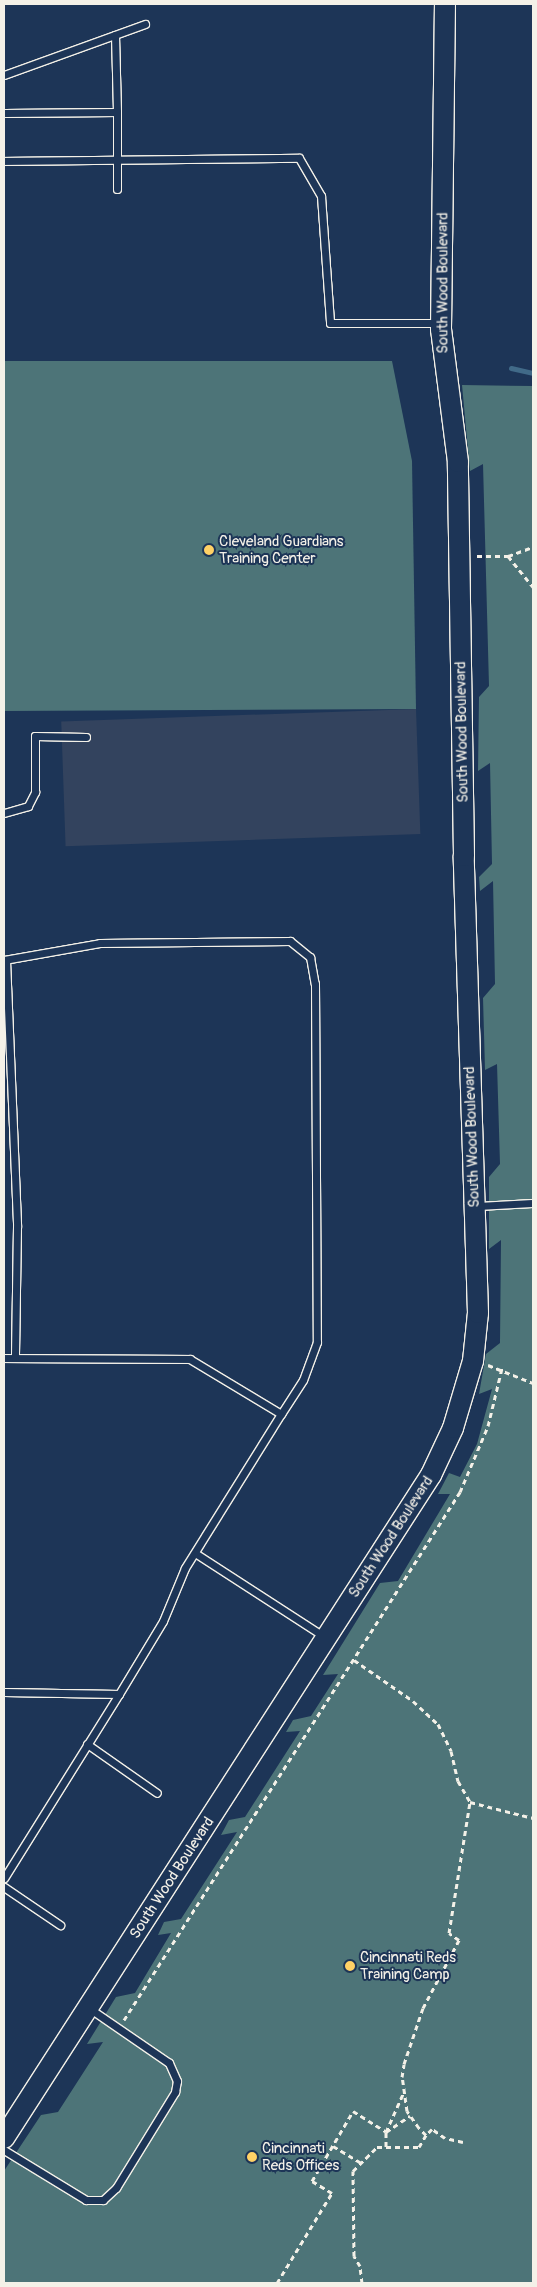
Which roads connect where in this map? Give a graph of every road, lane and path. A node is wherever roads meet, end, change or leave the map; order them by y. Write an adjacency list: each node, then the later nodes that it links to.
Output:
1 (445, 4): 10 (street, South Wood Boulevard)
2 (145, 24): 3 (lane)
3 (115, 35): 4 (lane); 5 (lane)
4 (4, 75)
5 (117, 112): 6 (lane); 7 (lane)
6 (4, 113)
7 (117, 159): 8 (lane); 9 (lane); 10 (lane)
8 (4, 161)
9 (117, 189)
10 (441, 323): 13 (street, South Wood Boulevard)
11 (533, 547): 12 (path)
12 (508, 556): 13 (path); 14 (path)
13 (458, 557): 19 (street, South Wood Boulevard)
14 (533, 587)
15 (86, 737): 16 (lane)
16 (4, 813)
17 (5, 960): 21 (lane); 25 (lane)
18 (533, 1203): 19 (lane)
19 (474, 1206): 22 (street, South Wood Boulevard)
20 (4, 1358): 21 (lane)
21 (15, 1358): 25 (lane)
22 (473, 1362): 23 (path); 27 (street, South Wood Boulevard)
23 (502, 1368): 24 (path); 28 (path)
24 (533, 1383)
25 (281, 1414): 26 (lane)
26 (195, 1553): 27 (lane); 30 (lane)
27 (326, 1638): 38 (street, South Wood Boulevard)
28 (354, 1660): 33 (path); 39 (path)
29 (4, 1692): 30 (lane)
30 (119, 1694): 31 (lane)
31 (88, 1744): 32 (lane); 35 (lane)
32 (157, 1793)
33 (470, 1802): 34 (path); 40 (path)
34 (533, 1818)
35 (4, 1878)
36 (4, 1887): 37 (lane)
37 (60, 1925)
38 (88, 2008): 39 (lane); 44 (street, South Wood Boulevard)
39 (119, 2028): 48 (lane)
40 (403, 2093): 41 (path); 42 (path)
41 (410, 2116): 42 (path); 43 (path)
42 (386, 2132): 46 (path); 47 (path)
43 (426, 2135): 45 (path); 47 (path)
44 (4, 2138)
45 (463, 2142)
46 (333, 2146): 49 (path); 50 (path)
47 (386, 2148): 49 (path)
48 (4, 2150)
49 (361, 2163): 51 (path)
50 (277, 2283)
51 (362, 2283)

